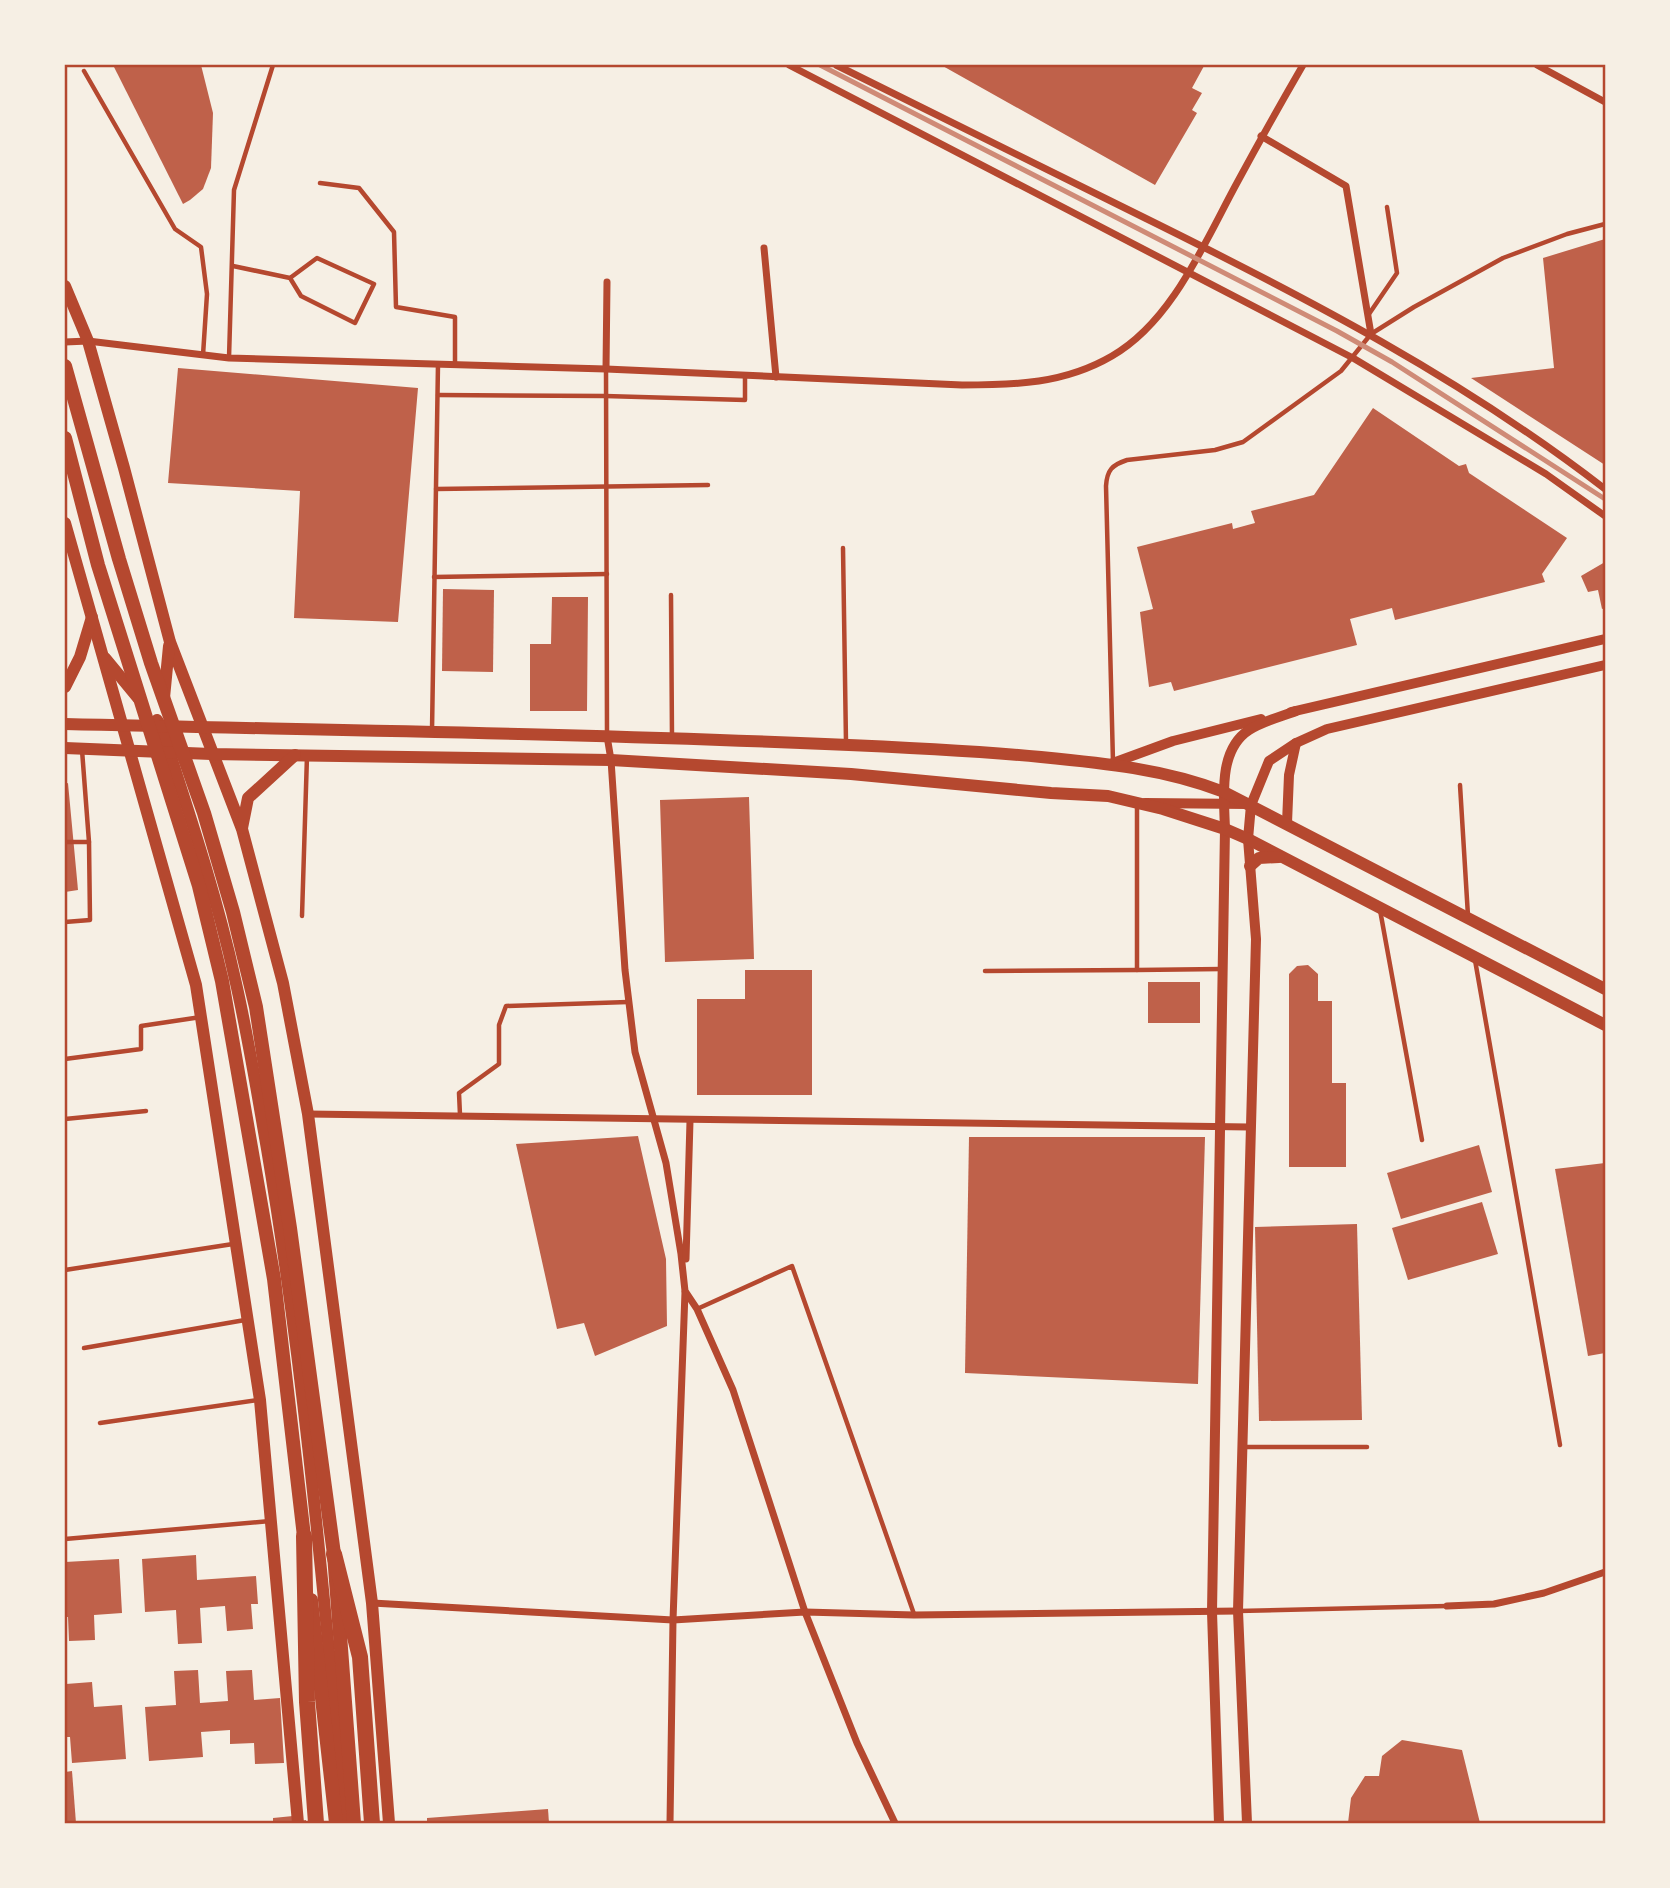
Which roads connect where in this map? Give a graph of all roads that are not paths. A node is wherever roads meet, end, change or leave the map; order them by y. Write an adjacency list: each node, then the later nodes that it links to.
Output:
1 (273, 65): 14 (lane)
2 (789, 65): 15 (street)
3 (836, 65): 12 (street)
4 (1303, 65): 8 (street)
5 (1537, 65): 7 (street)
6 (85, 71): 23 (lane)
7 (1605, 103)
8 (1261, 136): 12 (street); 19 (street)
9 (320, 183): 27 (lane)
10 (1387, 207): 19 (lane)
11 (1605, 225): 20 (lane)
12 (1202, 246): 15 (street); 20 (street)
13 (764, 248): 31 (street)
14 (233, 266): 16 (lane); 24 (lane)
15 (1187, 272): 25 (street); 31 (street)
16 (290, 278): 16 (lane)
17 (607, 282): 29 (street)
18 (65, 286): 21 (main road)
19 (1368, 315): 20 (street)
20 (1371, 334): 25 (lane); 37 (street)
21 (88, 341): 22 (street); 23 (street); 47 (main road)
22 (65, 342)
23 (203, 355): 24 (street)
24 (229, 358): 26 (street)
25 (1353, 358): 39 (street); 68 (lane)
26 (438, 364): 27 (street); 32 (lane)
27 (455, 365): 29 (street)
28 (65, 366): 117 (highway)
29 (606, 369): 30 (street); 33 (lane)
30 (745, 375): 31 (street); 33 (lane)
31 (776, 377)
32 (438, 395): 33 (lane); 38 (lane)
33 (606, 396): 35 (lane)
34 (65, 438): 115 (highway)
35 (606, 485): 36 (lane); 38 (lane); 42 (lane)
36 (708, 485)
37 (1605, 488)
38 (436, 489): 43 (lane)
39 (1605, 516)
40 (65, 523): 45 (main road)
41 (843, 548): 60 (lane)
42 (607, 575): 43 (lane); 57 (lane)
43 (435, 577): 56 (lane)
44 (671, 595): 58 (lane)
45 (92, 617): 48 (main road); 50 (main road)
46 (1605, 639): 51 (street)
47 (170, 642): 54 (main road); 55 (main road)
48 (103, 654): 53 (main road); 54 (main road)
49 (1605, 664): 59 (street)
50 (65, 687)
51 (1296, 711): 68 (street); 70 (street)
52 (65, 724): 53 (main road)
53 (123, 725): 54 (main road); 63 (main road)
54 (161, 726): 55 (main road); 64 (main road)
55 (201, 726): 56 (main road); 65 (main road)
56 (432, 731): 57 (main road)
57 (607, 736): 58 (main road); 67 (street)
58 (672, 738): 60 (main road)
59 (1296, 743): 72 (street); 73 (street)
60 (846, 745): 68 (main road)
61 (65, 748): 62 (main road)
62 (82, 749): 63 (main road); 78 (lane)
63 (130, 752): 64 (main road); 91 (main road)
64 (170, 753): 65 (main road); 129 (main road)
65 (211, 754): 66 (main road); 74 (main road)
66 (301, 755): 67 (main road); 74 (main road); 82 (lane)
67 (611, 760): 71 (main road); 90 (street)
68 (1114, 763): 70 (main road)
69 (1460, 785): 83 (lane)
70 (1224, 798): 71 (street); 72 (main road); 75 (street)
71 (1137, 803): 75 (main road); 87 (lane)
72 (1251, 805): 73 (main road); 76 (street)
73 (1287, 823): 83 (main road)
74 (242, 829): 95 (main road)
75 (1225, 829): 76 (main road); 86 (street)
76 (1248, 839): 79 (main road); 80 (street)
77 (65, 842): 78 (lane)
78 (89, 842): 84 (lane)
79 (1290, 860): 80 (main road); 81 (main road)
80 (1250, 866): 100 (street)
81 (1380, 907): 85 (main road); 102 (lane)
82 (302, 916)
83 (1468, 917): 89 (main road)
84 (65, 922)
85 (1474, 956): 92 (main road); 111 (lane)
86 (1222, 969): 87 (lane); 101 (street)
87 (1137, 970): 88 (lane)
88 (985, 971)
89 (1605, 989)
90 (629, 1002): 96 (lane); 97 (street)
91 (201, 1017): 93 (lane); 103 (main road)
92 (1605, 1025)
93 (65, 1059)
94 (146, 1111): 98 (lane)
95 (308, 1114): 96 (street); 119 (main road)
96 (460, 1116): 97 (street)
97 (654, 1118): 99 (street); 105 (street)
98 (65, 1119)
99 (690, 1121): 101 (street); 105 (street)
100 (1249, 1127): 101 (street); 112 (street)
101 (1220, 1128): 123 (street)
102 (1422, 1140)
103 (236, 1244): 104 (lane); 107 (main road)
104 (65, 1270)
105 (685, 1291): 106 (street); 125 (street)
106 (696, 1310): 122 (street); 124 (lane)
107 (248, 1320): 108 (lane); 109 (main road)
108 (84, 1348)
109 (260, 1400): 110 (lane); 114 (main road)
110 (100, 1423)
111 (1560, 1445)
112 (1241, 1447): 113 (lane); 121 (street)
113 (1367, 1447)
114 (271, 1520): 116 (lane); 126 (main road)
115 (304, 1536): 127 (highway); 128 (highway)
116 (65, 1539)
117 (334, 1555): 130 (highway); 131 (highway)
118 (1605, 1572): 120 (street)
119 (372, 1603): 125 (street); 132 (main road)
120 (1447, 1606): 121 (lane)
121 (1238, 1611): 123 (street); 136 (street)
122 (805, 1612): 124 (street); 125 (street); 134 (street)
123 (1212, 1612): 124 (street); 135 (street)
124 (914, 1615)
125 (673, 1620): 133 (street)
126 (298, 1823)
127 (316, 1823)
128 (336, 1823)
129 (345, 1823)
130 (354, 1823)
131 (372, 1823)
132 (389, 1823)
133 (670, 1823)
134 (895, 1823)
135 (1220, 1823)
136 (1247, 1823)

